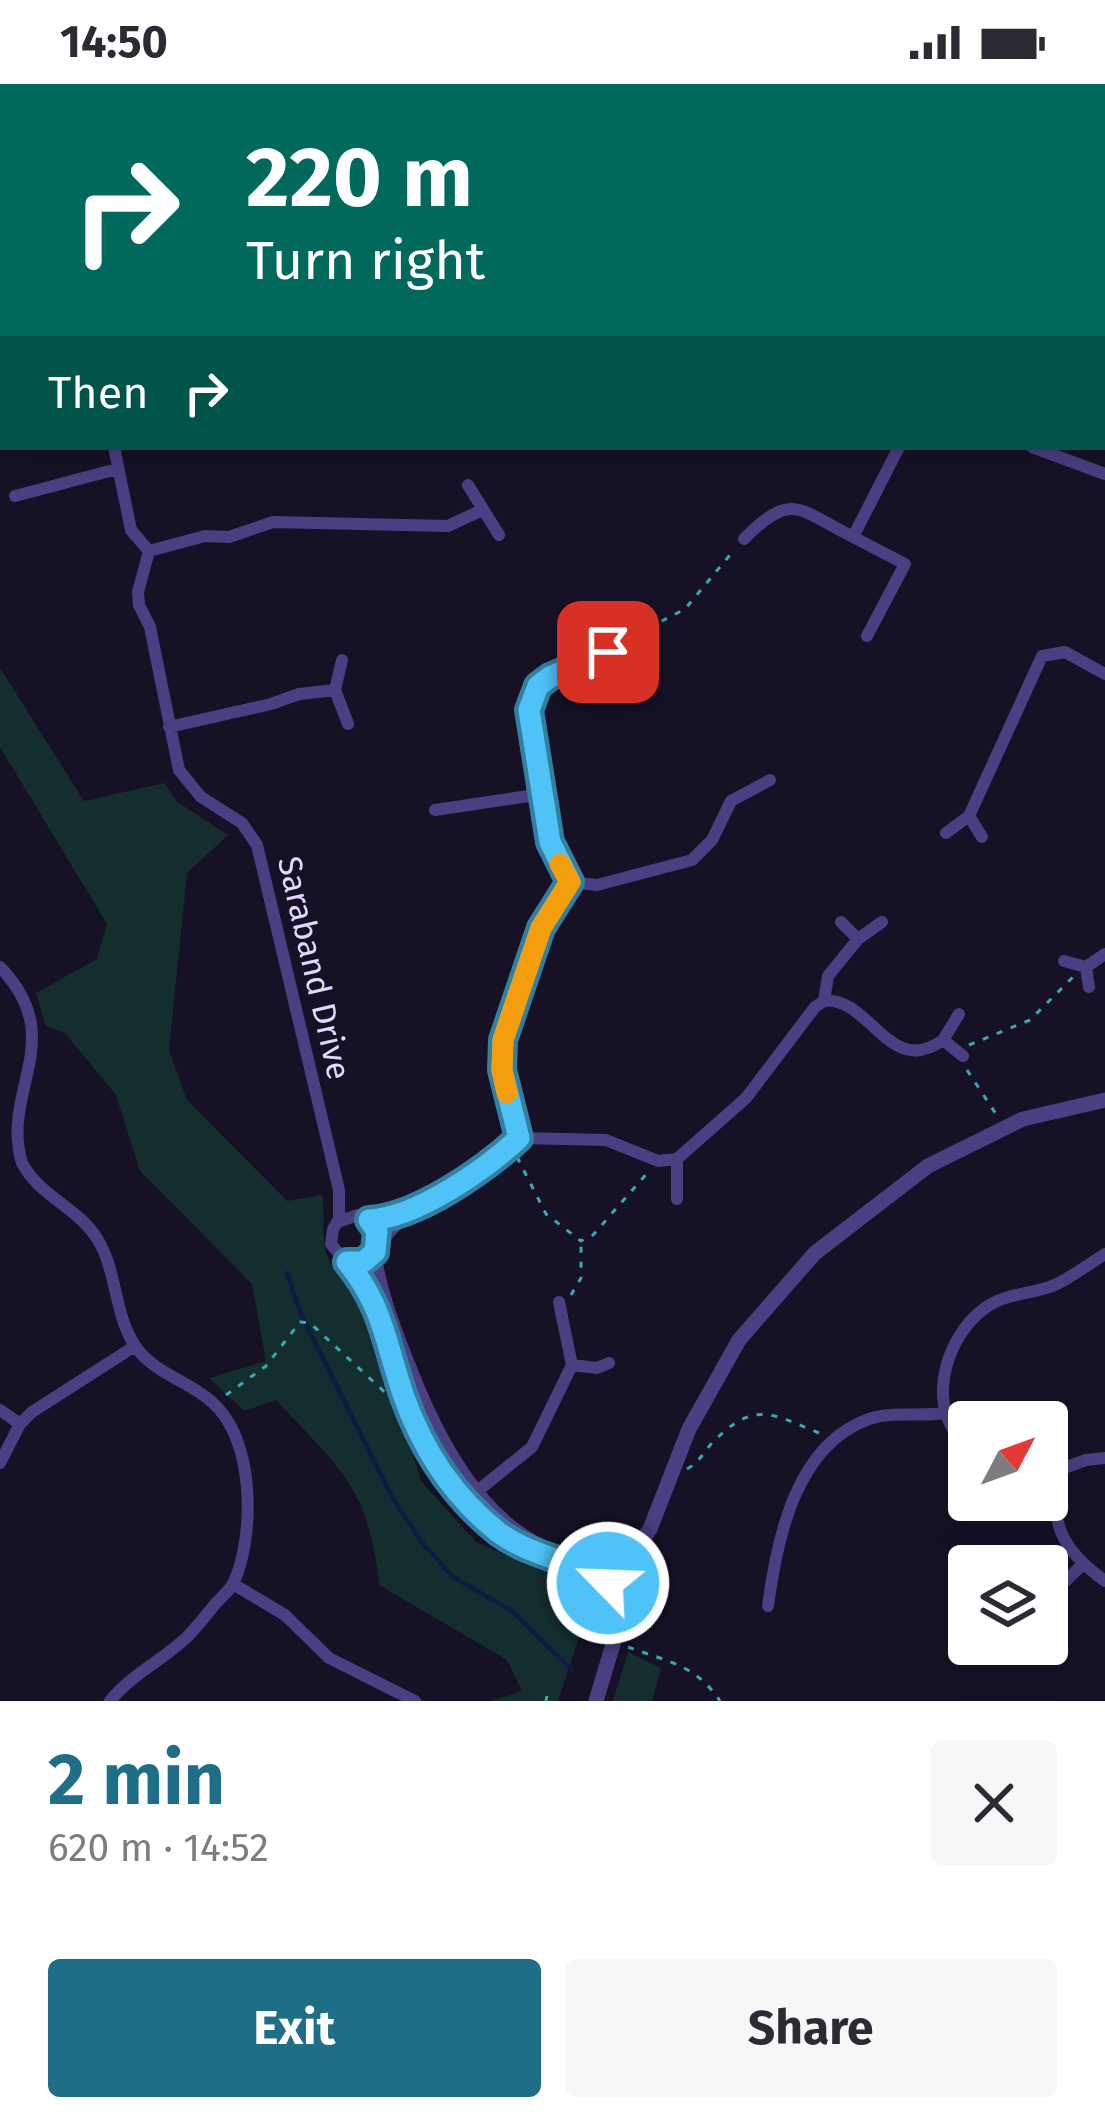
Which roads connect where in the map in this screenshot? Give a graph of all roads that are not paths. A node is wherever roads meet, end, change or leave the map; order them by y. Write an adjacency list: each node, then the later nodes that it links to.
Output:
1 (114, 450): 4 (street)
2 (897, 450): 10 (street)
3 (1040, 450): 5 (street)
4 (117, 470): 7 (street); 12 (street)
5 (1105, 474)
6 (468, 484): 8 (street)
7 (15, 496)
8 (482, 510): 9 (street); 12 (street)
9 (499, 535)
10 (853, 538): 11 (street); 13 (street)
11 (745, 539)
12 (149, 551): 19 (street, Saraband Drive)
13 (867, 636)
14 (625, 642): 21 (street)
15 (342, 660): 17 (street)
16 (1105, 674): 23 (street)
17 (335, 690): 18 (street); 19 (street)
18 (348, 724)
19 (169, 727): 42 (street, Saraband Drive)
20 (770, 781): 26 (street)
21 (542, 794): 22 (street); 26 (street)
22 (435, 810)
23 (969, 816): 24 (street); 25 (street)
24 (946, 832)
25 (982, 837)
26 (570, 882): 40 (street)
27 (841, 922): 29 (street)
28 (882, 922): 29 (street)
29 (858, 939): 35 (street)
30 (1105, 955): 33 (street)
31 (1064, 962): 33 (street)
32 (0, 967): 51 (street)
33 (1086, 968): 34 (street)
34 (1088, 987)
35 (824, 1001): 37 (street); 41 (street)
36 (958, 1015): 37 (street)
37 (943, 1040): 38 (street)
38 (960, 1053)
39 (1105, 1100): 64 (street)
40 (515, 1141): 41 (street); 44 (street)
41 (677, 1159): 43 (street)
42 (339, 1190): 45 (street, Saraband Drive); 46 (street, Saraband Drive)
43 (677, 1199)
44 (408, 1212): 45 (street); 47 (street)
45 (363, 1218): 46 (street); 47 (street)
46 (338, 1222): 49 (street)
47 (376, 1249): 49 (street); 61 (street)
48 (1105, 1254): 55 (street)
49 (347, 1262): 62 (street)
50 (559, 1301): 53 (street)
51 (135, 1346): 57 (street); 71 (street)
52 (610, 1363): 53 (street)
53 (572, 1365): 61 (street)
54 (0, 1410): 57 (street)
55 (944, 1413): 56 (street); 73 (street)
56 (948, 1420)
57 (20, 1424): 59 (street)
58 (1105, 1458): 60 (street)
59 (0, 1463)
60 (1068, 1466)
61 (477, 1492): 62 (street); 65 (street)
62 (464, 1502): 70 (street)
63 (1055, 1521): 67 (street)
64 (650, 1529): 65 (street); 66 (street)
65 (624, 1557): 66 (street); 70 (street)
66 (649, 1561): 72 (street)
67 (1082, 1564): 68 (street); 69 (street)
68 (1068, 1578)
69 (1105, 1581)
70 (608, 1583): 72 (street)
71 (233, 1584): 74 (street); 75 (street)
72 (629, 1602): 76 (street)
73 (768, 1606)
74 (110, 1701)
75 (415, 1701)
76 (596, 1701)

